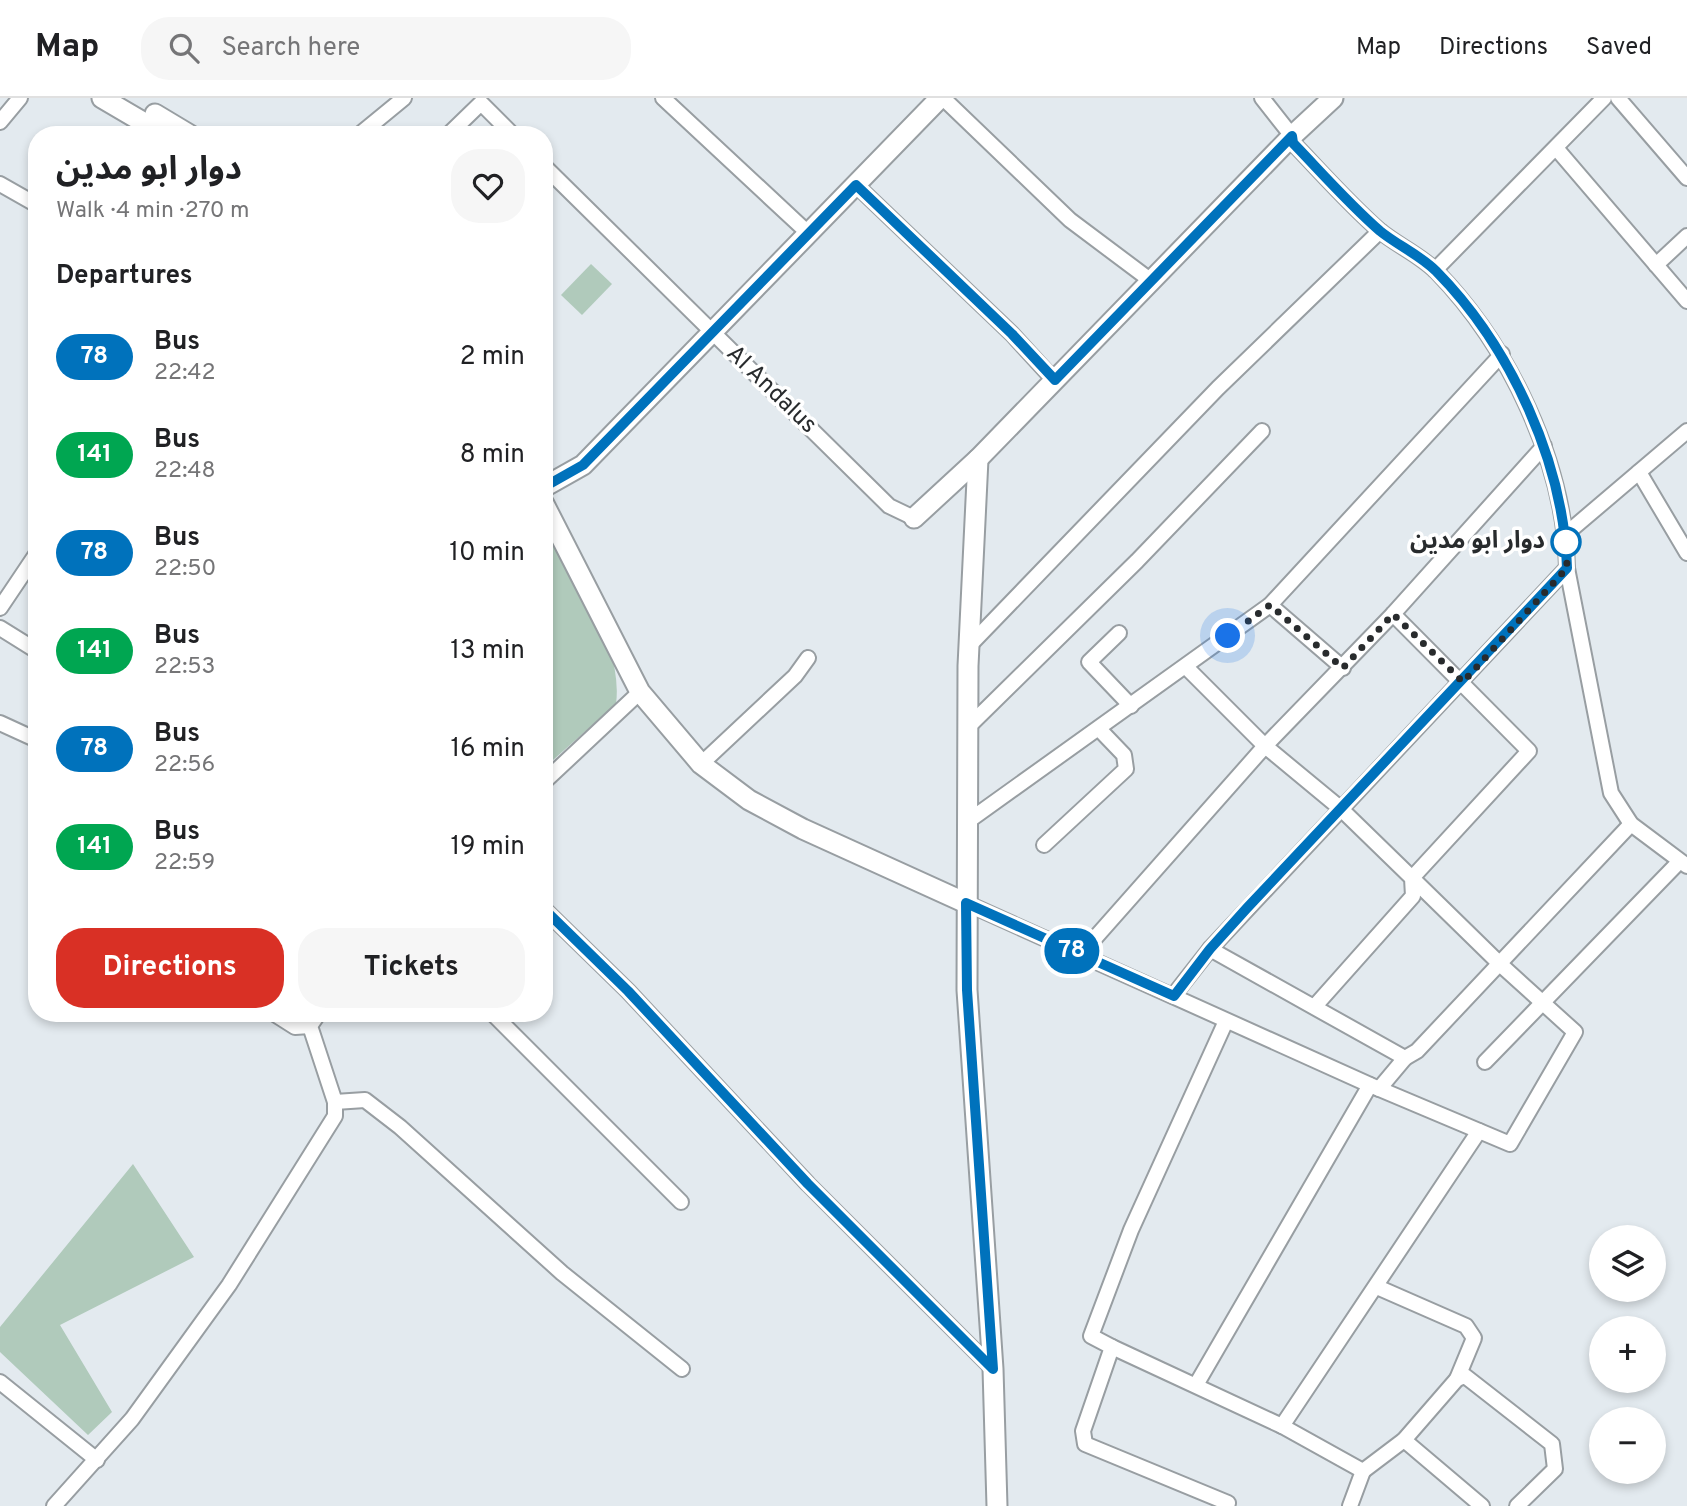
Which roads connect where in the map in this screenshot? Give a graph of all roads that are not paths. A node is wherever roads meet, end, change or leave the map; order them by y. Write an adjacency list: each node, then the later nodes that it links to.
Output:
1 (20, 98): 12 (street)
2 (102, 98): 13 (street)
3 (127, 98): 14 (street)
4 (404, 98): 15 (street)
5 (663, 98): 26 (street)
6 (942, 98): 23 (street); 30 (street)
7 (1262, 98): 18 (street)
8 (1333, 98): 18 (street)
9 (1604, 98): 19 (street)
10 (1618, 98): 21 (street)
11 (481, 100): 16 (street); 17 (street)
12 (0, 122)
13 (150, 126)
14 (175, 126)
15 (370, 126)
16 (456, 126)
17 (505, 126)
18 (1292, 136): 25 (street); 30 (street)
19 (1556, 148): 28 (street); 29 (street)
20 (553, 175): 32 (street, Al Andalus)
21 (1687, 178)
22 (0, 184): 24 (street)
23 (856, 185): 26 (street); 34 (street)
24 (28, 200)
25 (1380, 231): 29 (street); 53 (street)
26 (807, 232): 32 (street)
27 (1687, 236): 28 (street)
28 (1656, 265): 31 (street)
29 (1435, 270): 33 (street)
30 (1150, 281): 34 (street)
31 (1687, 301)
32 (711, 331): 40 (street); 41 (street, Al Andalus)
33 (1502, 354): 37 (street); 47 (street)
34 (1055, 380): 38 (street)
35 (1687, 430): 39 (street)
36 (1262, 431): 61 (street)
37 (1544, 446): 43 (street); 49 (street)
38 (978, 460): 41 (street); 53 (street)
39 (1639, 472): 43 (street); 44 (street)
40 (553, 482)
41 (914, 518)
42 (553, 522): 58 (street)
43 (1566, 534): 46 (street)
44 (1687, 553)
45 (28, 566): 48 (street)
46 (1567, 568): 57 (street); 69 (street)
47 (1270, 605): 55 (street); 56 (street)
48 (0, 608)
49 (1393, 614): 56 (street); 57 (street)
50 (0, 628): 52 (street)
51 (1119, 633): 59 (street)
52 (28, 645)
53 (969, 646): 61 (street)
54 (808, 658): 65 (street)
55 (1186, 667): 59 (street); 64 (street)
56 (1343, 668): 64 (street)
57 (1463, 682): 67 (street); 72 (street)
58 (640, 692): 65 (street); 66 (street)
59 (1131, 706): 62 (street)
60 (0, 723): 63 (street)
61 (967, 728): 68 (street)
62 (1100, 730): 68 (street); 70 (street)
63 (28, 736)
64 (1265, 746): 67 (street); 76 (street)
65 (701, 764): 73 (street)
66 (553, 774)
67 (1340, 808): 72 (street); 75 (street)
68 (967, 822): 73 (street)
69 (1630, 824): 71 (street); 77 (street)
70 (1044, 845)
71 (1683, 864): 79 (street)
72 (1412, 878): 77 (street); 80 (street)
73 (966, 903): 76 (street); 95 (street)
74 (553, 918): 95 (street)
75 (1210, 949): 78 (street); 80 (street)
76 (1080, 955): 78 (street)
77 (1501, 965): 79 (street); 86 (street)
78 (1174, 996): 81 (street)
79 (1543, 1003): 87 (street); 90 (street)
80 (1315, 1006): 86 (street)
81 (1226, 1021): 88 (street); 93 (street)
82 (287, 1022): 85 (street)
83 (313, 1022): 85 (street)
84 (501, 1022): 91 (street)
85 (310, 1026): 89 (street)
86 (1405, 1058): 88 (street)
87 (1485, 1062)
88 (1375, 1087): 90 (street); 98 (street)
89 (335, 1102): 94 (street); 101 (street)
90 (1479, 1131): 92 (street)
91 (681, 1202)
92 (1377, 1287): 96 (street); 99 (street)
93 (1112, 1347): 98 (street); 103 (street)
94 (682, 1369)
95 (993, 1369): 105 (street)
96 (1457, 1379): 100 (street); 108 (street)
97 (0, 1382): 101 (street)
98 (1196, 1385): 99 (street)
99 (1282, 1426): 102 (street)
100 (1404, 1440): 102 (street); 107 (street)
101 (97, 1460): 104 (street)
102 (1363, 1471): 106 (street)
103 (1228, 1503)
104 (54, 1506)
105 (997, 1506)
106 (1350, 1506)
107 (1482, 1506)
108 (1517, 1506)

